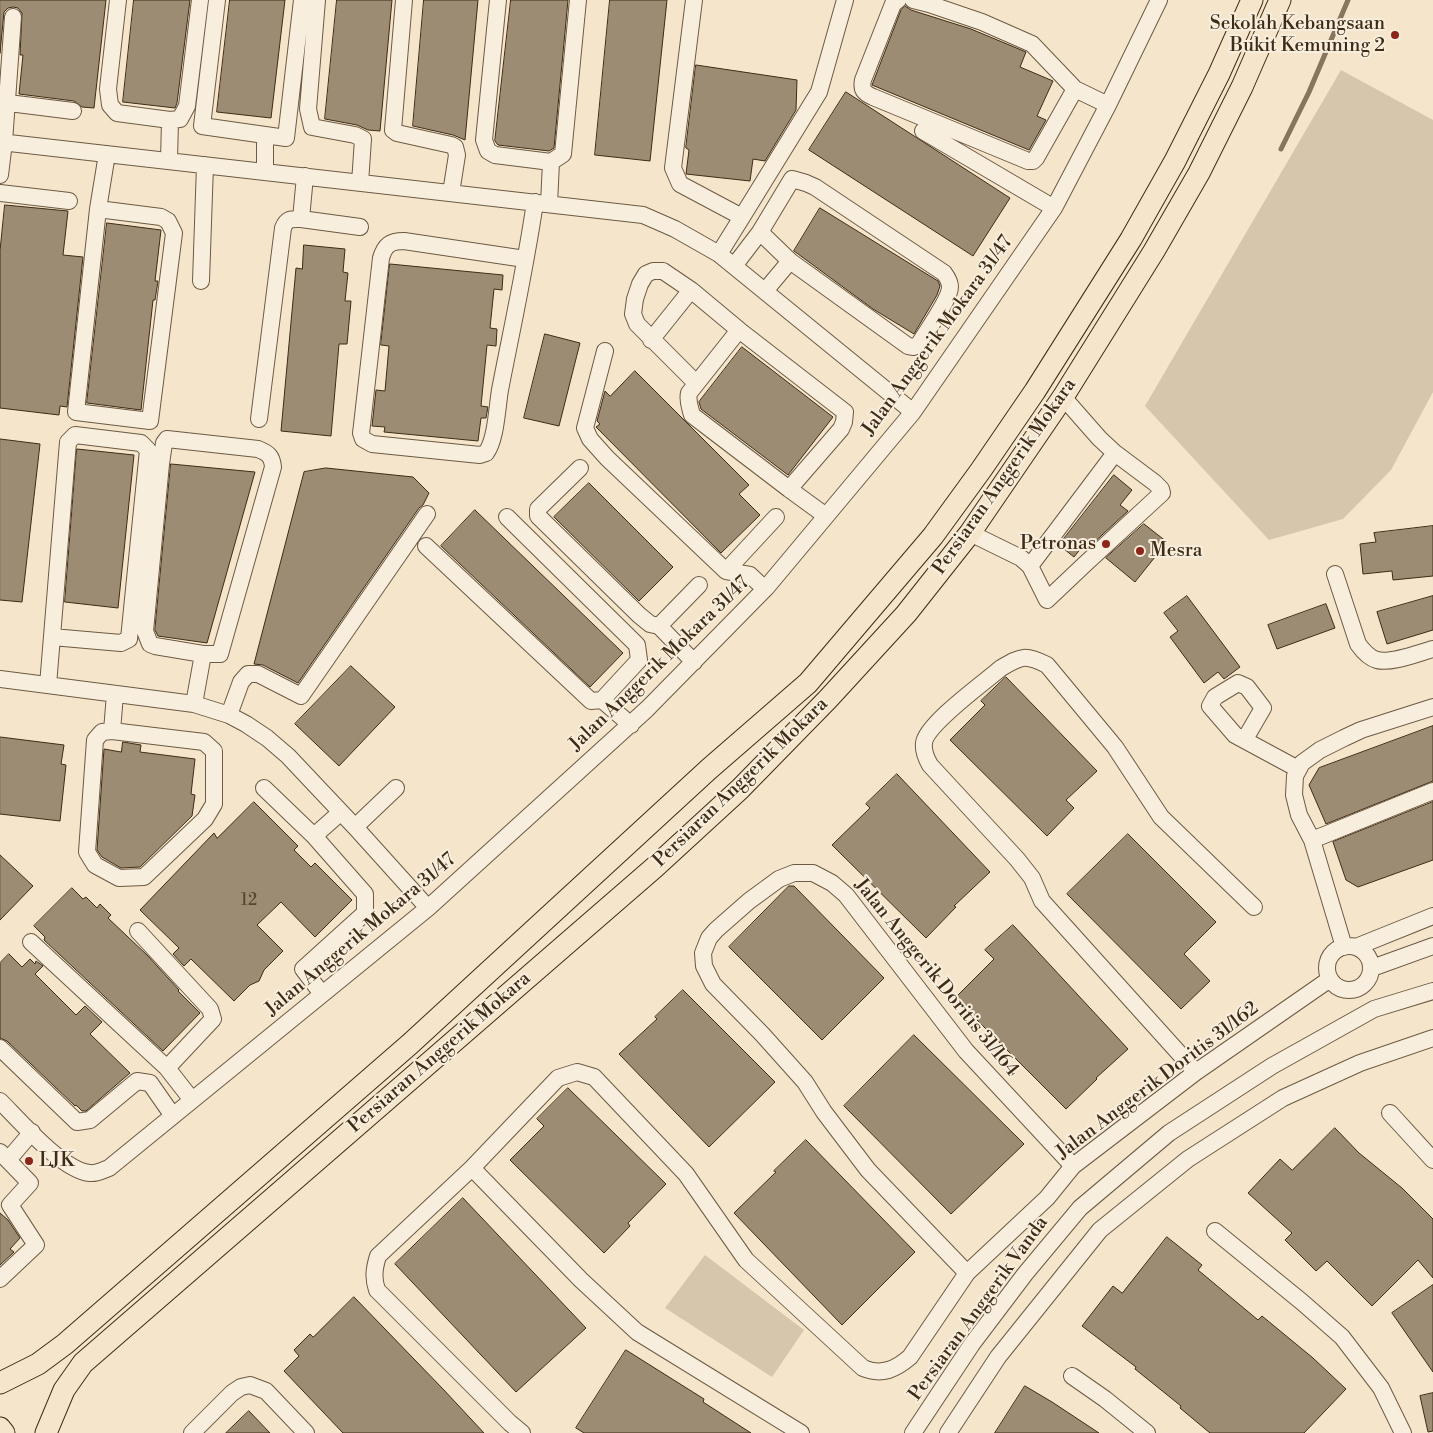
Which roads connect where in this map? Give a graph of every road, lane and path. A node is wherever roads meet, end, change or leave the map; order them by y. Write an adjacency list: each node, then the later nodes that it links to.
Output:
1 (118, 0): 21 (street)
2 (200, 0): 21 (street)
3 (217, 0): 23 (street)
4 (302, 0): 23 (street)
5 (316, 0): 32 (street)
6 (404, 0): 34 (street)
7 (498, 0): 27 (street)
8 (578, 0): 27 (street)
9 (694, 0): 39 (street)
10 (845, 0): 39 (street)
11 (898, 0): 17 (street)
12 (913, 0): 17 (street)
13 (1159, 0): 19 (street, Jalan Anggerik Mokara 31/47)
14 (1252, 0): 125 (main road, Persiaran Anggerik Mokara)
15 (1280, 0): 54 (main road, Persiaran Anggerik Mokara)
16 (13, 17): 18 (street)
17 (1075, 89): 19 (street)
18 (3, 103): 20 (street); 24 (street)
19 (1108, 105): 37 (street, Jalan Anggerik Mokara 31/47)
20 (73, 111)
21 (170, 120): 26 (street)
22 (923, 131): 37 (street)
23 (265, 136): 29 (street)
24 (2, 142): 25 (street); 30 (street)
25 (107, 154): 26 (street); 38 (street)
26 (169, 161): 28 (street)
27 (551, 162): 36 (street)
28 (206, 165): 29 (street); 47 (street)
29 (265, 172): 31 (street)
30 (0, 175)
31 (305, 176): 32 (street); 40 (street)
32 (360, 183): 34 (street)
33 (0, 193): 35 (street)
34 (451, 193): 36 (street)
35 (69, 201)
36 (542, 203): 43 (street); 44 (street)
37 (1054, 208): 55 (street, Jalan Anggerik Mokara 31/47)
38 (98, 209): 38 (street)
39 (742, 217): 43 (street)
40 (301, 218): 41 (street); 56 (street)
41 (360, 227)
42 (760, 232): 45 (street); 45 (street); 46 (street)
43 (719, 254): 46 (street)
44 (526, 259): 44 (street)
45 (790, 260): 49 (street)
46 (734, 266): 49 (street)
47 (201, 281)
48 (691, 290): 50 (street); 51 (street); 51 (street)
49 (765, 291): 55 (street)
50 (739, 330): 53 (street); 59 (street)
51 (651, 340): 53 (street)
52 (605, 351): 67 (street)
53 (696, 383): 59 (street)
54 (1063, 397): 57 (street); 64 (main road, Persiaran Anggerik Mokara)
55 (913, 412): 62 (street, Jalan Anggerik Mokara 31/47)
56 (259, 419)
57 (1115, 453): 66 (street); 66 (street)
58 (580, 468): 71 (street)
59 (789, 489): 62 (street)
60 (427, 514): 82 (street)
61 (776, 516): 67 (street)
62 (826, 516): 70 (street, Jalan Anggerik Mokara 31/47)
63 (507, 517): 79 (street)
64 (970, 533): 66 (street); 129 (main road, Persiaran Anggerik Mokara)
65 (426, 546): 79 (street)
66 (1030, 566)
67 (726, 571): 70 (street)
68 (1335, 574): 73 (street)
69 (699, 585): 71 (street)
70 (765, 589): 75 (street, Jalan Anggerik Mokara 31/47)
71 (658, 626): 75 (street)
72 (52, 637): 72 (street); 77 (street)
73 (1433, 649)
74 (203, 654): 74 (street); 80 (street)
75 (694, 662): 83 (street, Jalan Anggerik Mokara 31/47)
76 (0, 679): 77 (street)
77 (48, 685): 78 (street)
78 (115, 694): 80 (street); 84 (street)
79 (602, 700): 83 (street)
80 (194, 704): 82 (street)
81 (1433, 707): 86 (street)
82 (230, 715): 90 (street)
83 (631, 725): 95 (street, Jalan Anggerik Mokara 31/47)
84 (112, 730): 84 (street)
85 (1245, 739): 86 (street)
86 (1298, 769): 93 (street)
87 (264, 788): 92 (street)
88 (396, 788): 91 (street)
89 (1433, 791): 93 (street)
90 (341, 812): 91 (street); 92 (street)
91 (355, 827): 95 (street)
92 (314, 836): 105 (street)
93 (1312, 840): 100 (street)
94 (1254, 907): 111 (street)
95 (428, 908): 105 (street, Jalan Anggerik Mokara 31/47)
96 (1433, 916): 100 (street)
97 (138, 931): 110 (street)
98 (31, 942): 110 (street)
99 (1433, 946): 101 (street)
100 (1350, 947): 101 (street); 102 (street)
101 (1372, 968): 103 (street)
102 (1330, 979): 103 (street); 111 (street, Jalan Anggerik Doritis 31/162)
103 (1357, 989): 106 (street); 107 (street)
104 (1433, 991): 106 (street, Persiaran Anggerik Vanda)
105 (322, 994): 112 (street, Jalan Anggerik Mokara 31/47)
106 (1374, 1009): 107 (street, Persiaran Anggerik Vanda)
107 (1358, 1019): 133 (street, Persiaran Anggerik Vanda)
108 (1433, 1038): 134 (street)
109 (0, 1048): 115 (street)
110 (167, 1068): 112 (street)
111 (1196, 1072): 119 (street, Jalan Anggerik Doritis 31/162)
112 (192, 1100): 115 (street, Jalan Anggerik Mokara 31/47)
113 (0, 1101): 116 (street, Jalan Anggerik Mokara 31/47)
114 (1390, 1113): 118 (street)
115 (173, 1116): 116 (street, Jalan Anggerik Mokara 31/47)
116 (32, 1132): 117 (street)
117 (4, 1156): 123 (street)
118 (1433, 1160)
119 (1073, 1166): 122 (street, Jalan Anggerik Doritis 31/162); 122 (street, Jalan Anggerik Doritis 31/164)
120 (472, 1168): 122 (street, Jalan Anggerik Doritis 31/162); 131 (street); 132 (street)
121 (1215, 1231): 136 (street)
122 (967, 1273)
123 (0, 1279)
124 (1072, 1376): 135 (street)
125 (0, 1383)
126 (0, 1428): 128 (main road)
127 (197, 1428): 130 (street)
128 (4, 1433)
129 (46, 1433)
130 (306, 1433)
131 (522, 1433)
132 (801, 1433)
133 (913, 1433)
134 (948, 1433)
135 (1147, 1433)
136 (1403, 1433)

